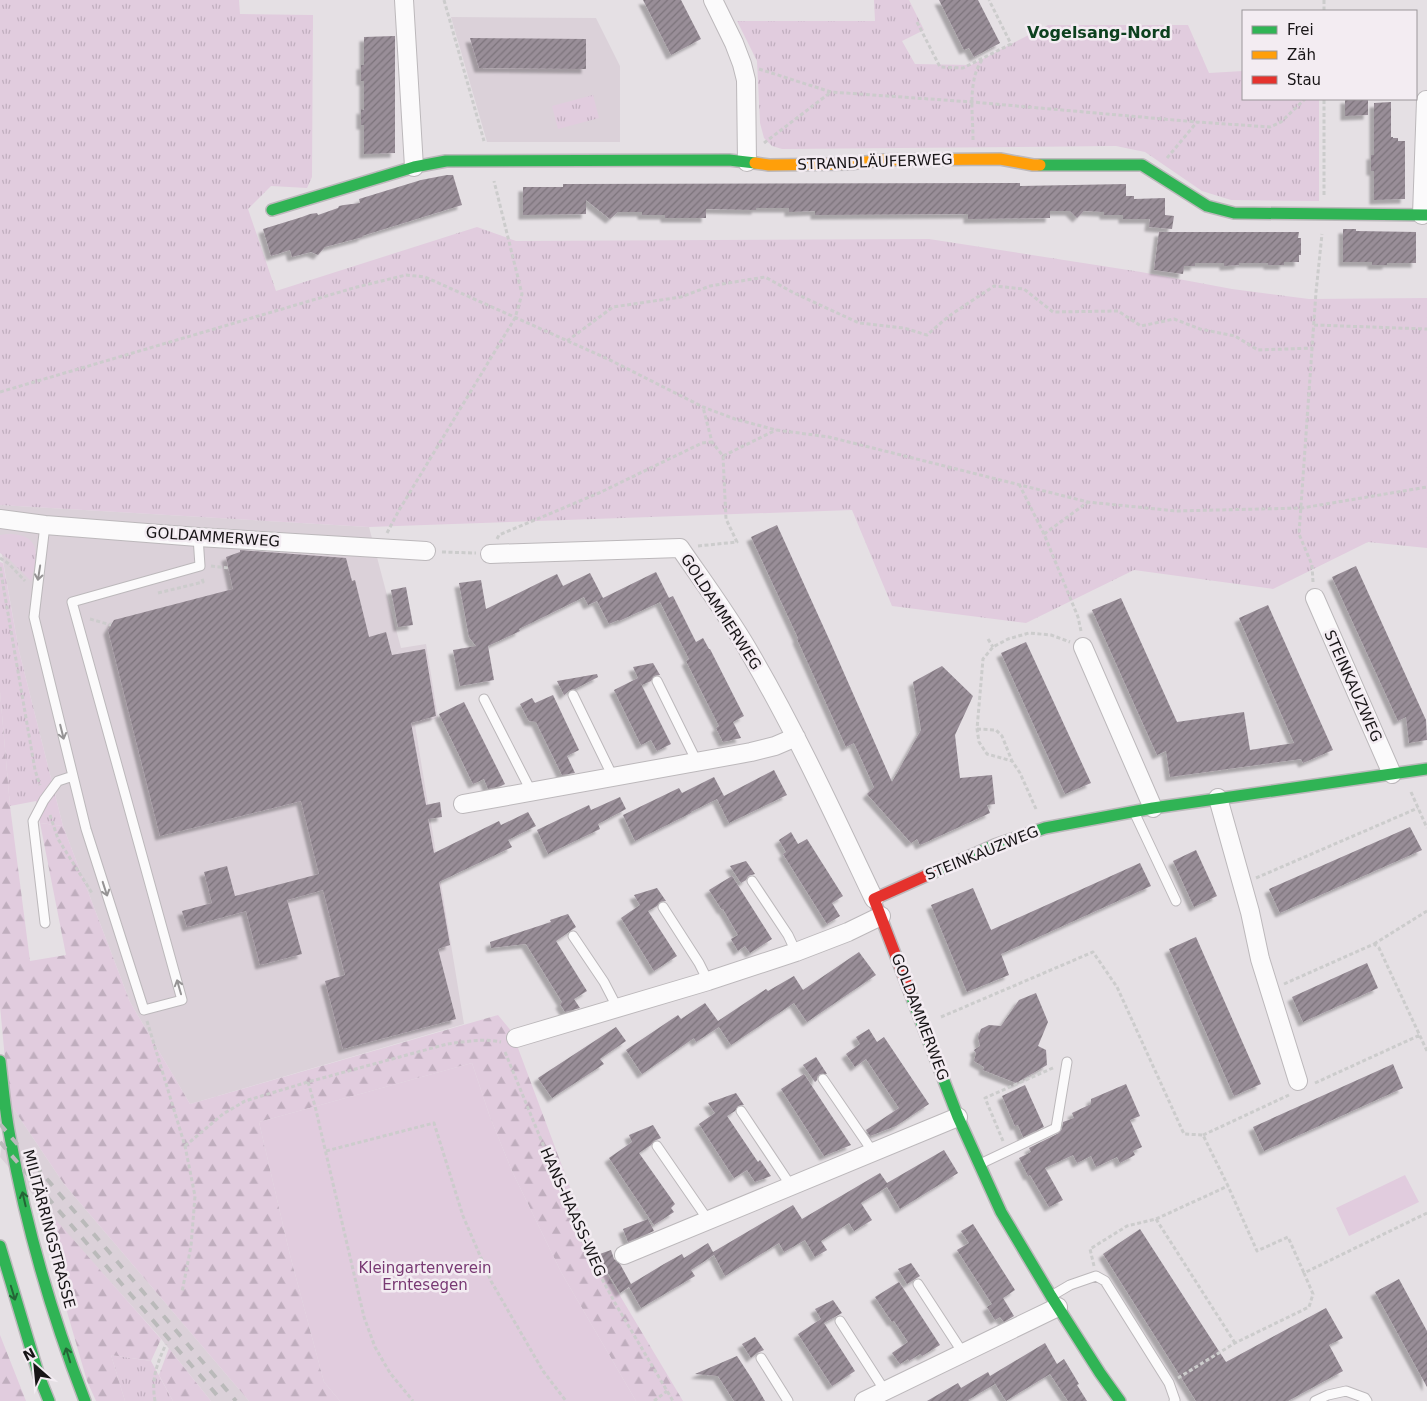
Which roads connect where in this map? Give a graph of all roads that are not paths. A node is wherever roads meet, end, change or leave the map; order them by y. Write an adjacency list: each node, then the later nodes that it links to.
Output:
1 (404, 0): 5 (street)
2 (713, 0): 4 (street)
3 (1426, 100): 7 (street, STRANDLÄUFERWEG)
4 (747, 159): 5 (street, STRANDLÄUFERWEG); 7 (street, STRANDLÄUFERWEG)
5 (414, 167): 6 (street, STRANDLÄUFERWEG)
6 (272, 210)
7 (1424, 215)
8 (0, 519): 9 (street, GOLDAMMERWEG)
9 (45, 525): 10 (street, GOLDAMMERWEG); 22 (lane, one-way to 22)
10 (198, 537): 11 (street, GOLDAMMERWEG); 22 (lane, one-way to 10)
11 (426, 551)
12 (490, 554): 18 (street, GOLDAMMERWEG)
13 (1315, 598): 21 (street, STEINKAUZWEG)
14 (1083, 647): 27 (street)
15 (658, 681): 19 (lane)
16 (573, 696): 23 (lane)
17 (484, 699): 24 (lane)
18 (796, 737): 19 (street); 30 (street, GOLDAMMERWEG)
19 (697, 762): 23 (street)
20 (1427, 769): 21 (street, STEINKAUZWEG)
21 (1397, 773): 25 (street, STEINKAUZWEG)
22 (73, 776): 34 (lane)
23 (613, 777): 24 (street)
24 (530, 791): 26 (street)
25 (1218, 798): 27 (street, STEINKAUZWEG); 43 (street)
26 (463, 804)
27 (1153, 808): 28 (street, STEINKAUZWEG)
28 (1133, 811): 30 (street, STEINKAUZWEG); 31 (lane)
29 (752, 881): 36 (lane)
30 (874, 899): 33 (street, GOLDAMMERWEG)
31 (1176, 901)
32 (663, 907): 37 (lane)
33 (882, 916): 36 (street); 45 (street, GOLDAMMERWEG)
34 (45, 923)
35 (573, 936): 38 (lane)
36 (796, 952): 37 (street)
37 (708, 981): 38 (street)
38 (618, 1009): 39 (street)
39 (509, 1040)
40 (0, 1061): 61 (street, MILITÄRRINGSTRASSE, one-way to 40)
41 (1067, 1062): 48 (lane)
42 (824, 1079): 47 (lane)
43 (1301, 1086)
44 (741, 1111): 49 (lane)
45 (958, 1117): 47 (street); 48 (street, GOLDAMMERWEG)
46 (658, 1146): 50 (lane)
47 (873, 1152): 49 (street)
48 (980, 1164): 54 (street, GOLDAMMERWEG)
49 (791, 1186): 50 (street)
50 (708, 1220): 52 (street)
51 (0, 1246): 60 (street, one-way to 60)
52 (624, 1255)
53 (918, 1284): 56 (lane)
54 (1055, 1302): 56 (street); 64 (street, GOLDAMMERWEG); 65 (lane)
55 (840, 1321): 58 (lane)
56 (963, 1353): 58 (street)
57 (761, 1358): 62 (lane)
58 (885, 1391): 63 (street)
59 (1322, 1400): 66 (lane)
60 (49, 1401)
61 (85, 1401)
62 (788, 1401)
63 (864, 1401)
64 (1120, 1401)
65 (1174, 1401)
66 (1367, 1401)

